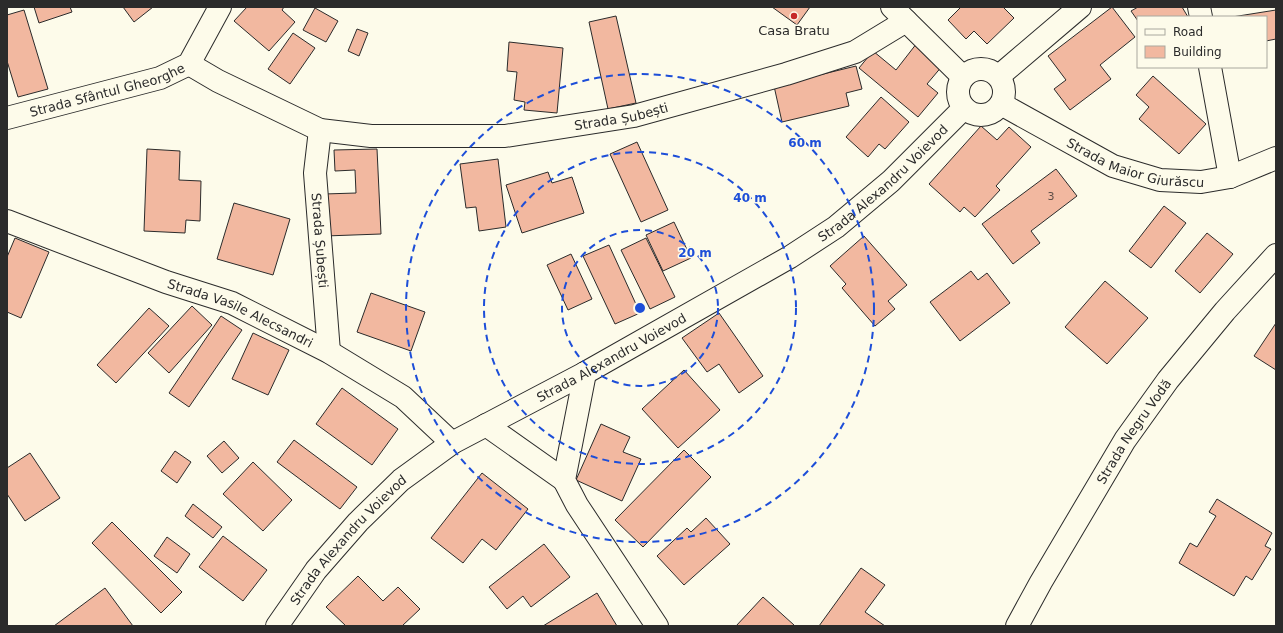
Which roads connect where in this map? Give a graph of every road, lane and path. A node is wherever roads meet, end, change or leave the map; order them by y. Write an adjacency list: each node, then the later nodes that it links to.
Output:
1 (220, 7): 4 (street, Strada Sfântul Gheorghe)
2 (1080, 7): 6 (street)
3 (899, 14): 7 (street); 11 (street, Strada Șubești)
4 (189, 64): 10 (street, Strada Sfântul Gheorghe); 11 (street, Strada Șubești)
5 (1210, 68): 13 (street)
6 (999, 76): 7 (street); 8 (street)
7 (963, 77): 9 (street)
8 (1001, 104): 9 (street); 13 (street, Strada Maior Giurăscu)
9 (964, 108): 17 (street, Strada Alexandru Voievod)
10 (7, 118)
11 (320, 130): 16 (street, Strada Șubești)
12 (1276, 158): 13 (street, Strada Maior Giurăscu)
13 (1230, 177)
14 (7, 221): 16 (street, Strada Vasile Alecsandri)
15 (1276, 255): 23 (street, Strada Negru Vodă)
16 (329, 352): 19 (street, Strada Vasile Alecsandri)
17 (585, 374): 18 (street, Strada Alexandru Voievod); 20 (street)
18 (486, 425): 19 (street, Strada Alexandru Voievod); 20 (street)
19 (452, 443): 21 (street, Strada Alexandru Voievod)
20 (564, 480): 22 (street)
21 (277, 626)
22 (657, 626)
23 (1017, 626)

